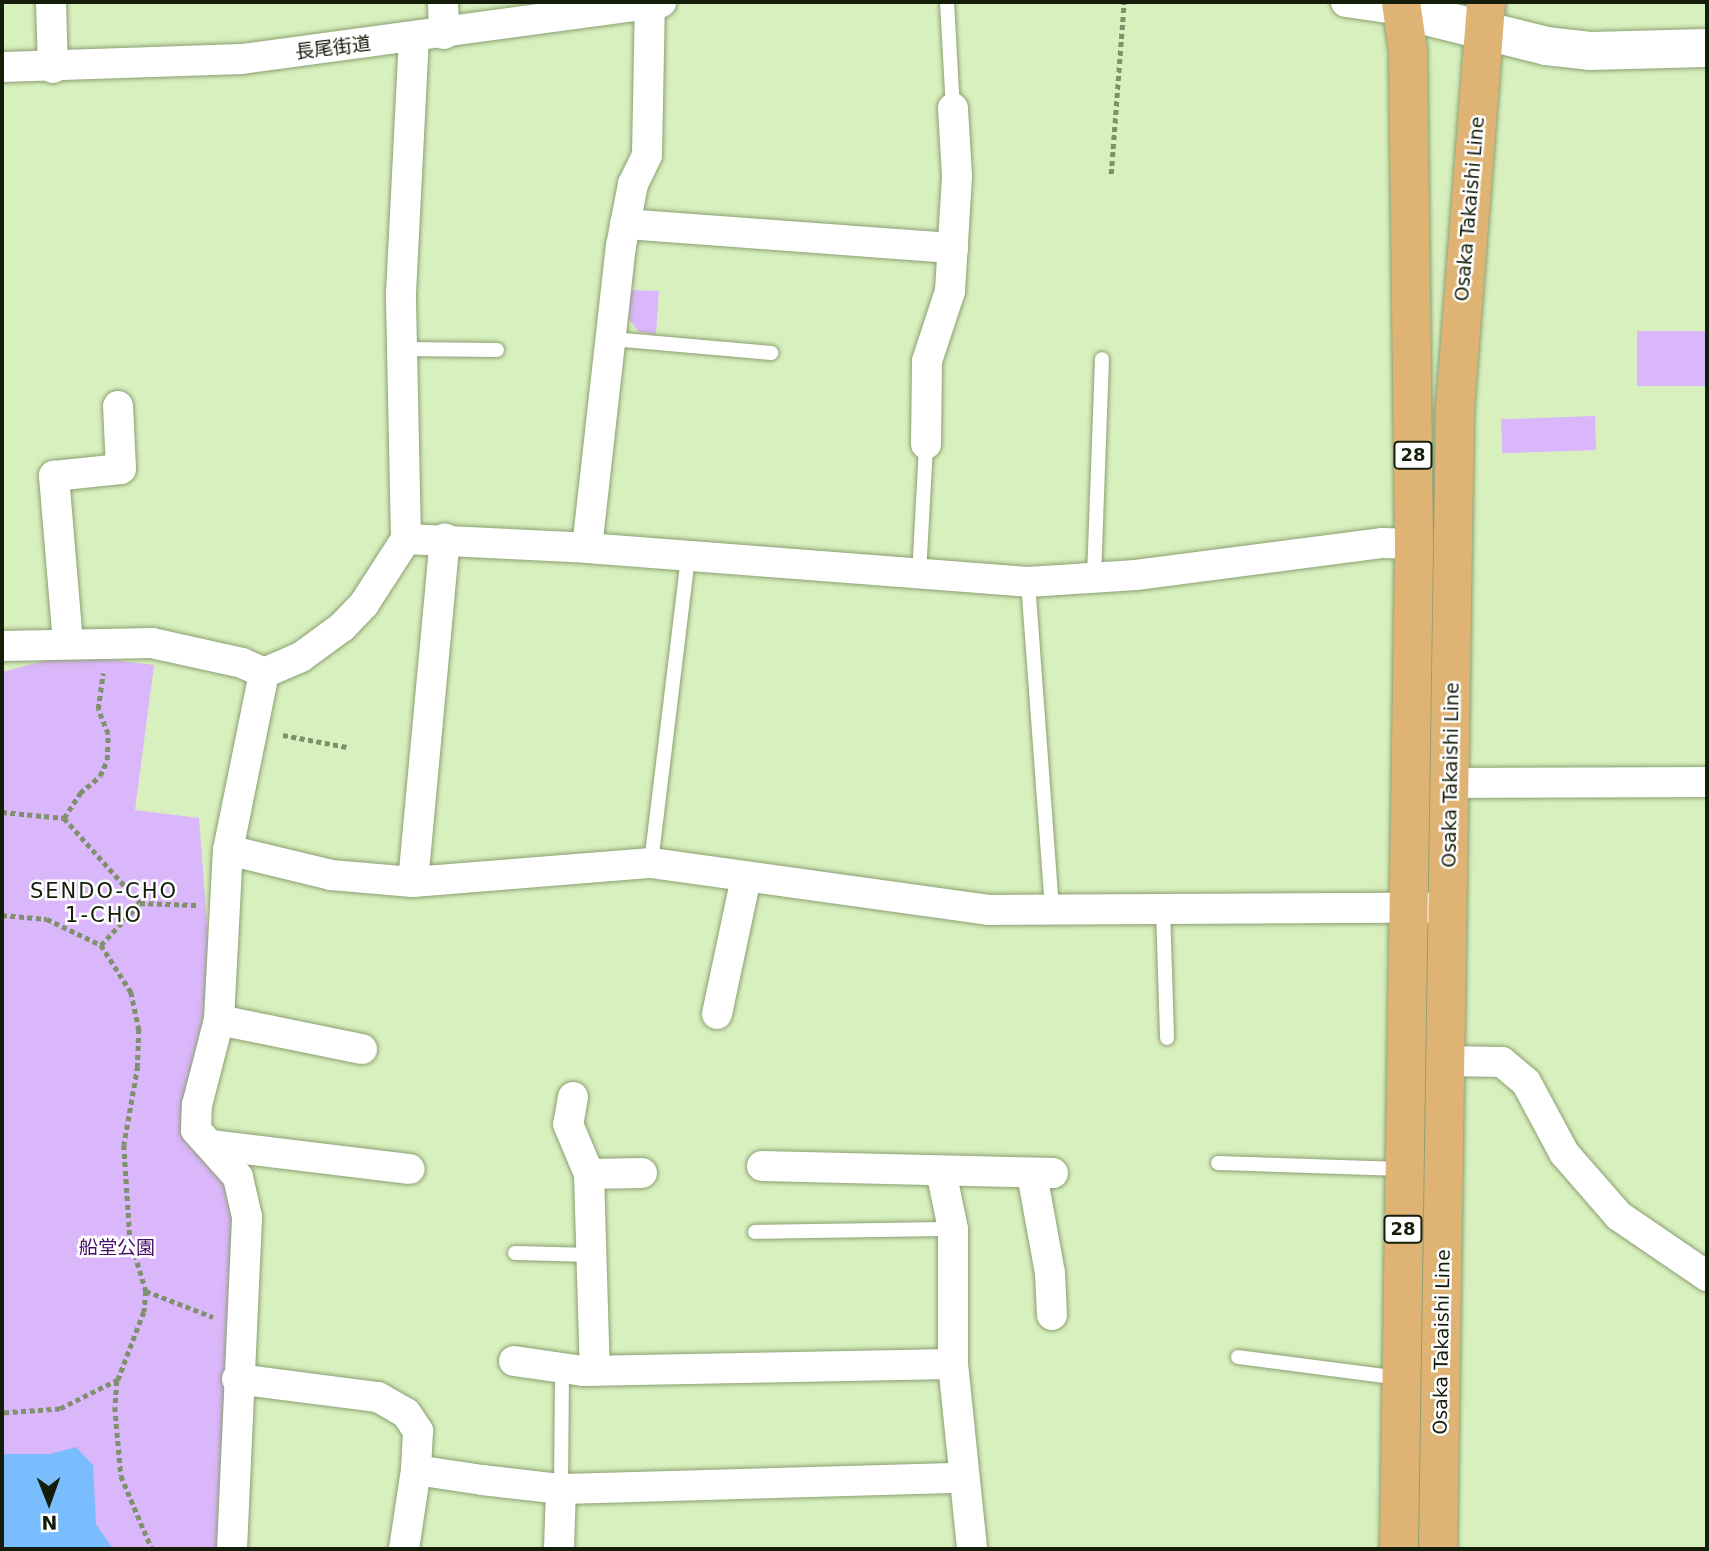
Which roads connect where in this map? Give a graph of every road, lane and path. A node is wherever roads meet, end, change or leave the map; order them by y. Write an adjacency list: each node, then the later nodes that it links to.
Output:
1 (51, 2): 13 (street)
2 (443, 2): 9 (street)
3 (656, 2): 9 (street, 長尾街道); 16 (street)
4 (947, 2): 14 (lane)
5 (1124, 2): 15 (path)
6 (1346, 2): 7 (street)
7 (1402, 6): 8 (street); 27 (main road, Osaka Takaishi Line / 28)
8 (1486, 15): 11 (street); 40 (main road, Osaka Takaishi Line / 28)
9 (444, 34): 10 (street, 長尾街道)
10 (415, 39): 13 (street, 長尾街道); 19 (street)
11 (1707, 48)
12 (2, 66): 13 (street, 長尾街道)
13 (53, 68)
14 (953, 108): 17 (street)
15 (1111, 174)
16 (625, 224): 17 (street); 18 (street)
17 (953, 248): 24 (street)
18 (612, 340): 21 (lane); 28 (street)
19 (402, 349): 20 (lane); 26 (street)
20 (497, 350)
21 (771, 352)
22 (1102, 359): 31 (lane)
23 (118, 406): 33 (street)
24 (926, 444): 30 (lane)
25 (445, 538): 26 (street); 28 (street); 46 (street)
26 (406, 539): 36 (street)
27 (1414, 544): 31 (street); 49 (main road, Osaka Takaishi Line / 28)
28 (587, 548): 29 (street)
29 (688, 555): 30 (street); 44 (lane)
30 (919, 575): 32 (street)
31 (1094, 577): 32 (street)
32 (1028, 582): 50 (lane)
33 (68, 643): 34 (street); 35 (street)
34 (106, 643): 36 (street); 42 (path)
35 (2, 646)
36 (264, 673): 37 (street)
37 (251, 729): 38 (path); 43 (street)
38 (347, 747)
39 (1707, 782): 40 (street)
40 (1452, 783): 52 (main road, Osaka Takaishi Line / 28)
41 (2, 812): 42 (path)
42 (64, 818): 47 (path)
43 (228, 850): 46 (street); 48 (street)
44 (652, 863): 45 (street); 46 (street)
45 (746, 877): 50 (street); 55 (street)
46 (414, 882)
47 (140, 903): 48 (path); 54 (path)
48 (225, 905): 56 (street)
49 (1407, 908): 51 (street); 52 (street); 65 (main road, Osaka Takaishi Line / 28)
50 (1052, 909): 51 (street)
51 (1163, 909): 57 (lane)
52 (1449, 909): 59 (main road, Osaka Takaishi Line / 28)
53 (2, 915): 54 (path)
54 (101, 945): 74 (path)
55 (717, 1014)
56 (219, 1020): 58 (street); 61 (street)
57 (1167, 1038)
58 (362, 1049)
59 (1448, 1061): 73 (street); 95 (main road, Osaka Takaishi Line / 28)
60 (573, 1097): 68 (street)
61 (211, 1145): 64 (street); 76 (street)
62 (1218, 1163): 65 (lane)
63 (762, 1166): 66 (street)
64 (410, 1169)
65 (1404, 1169): 82 (main road, Osaka Takaishi Line / 28)
66 (941, 1171): 69 (street); 75 (street)
67 (642, 1173): 68 (street)
68 (589, 1174): 72 (street)
69 (953, 1229): 70 (lane); 79 (street)
70 (755, 1232)
71 (515, 1254): 72 (lane)
72 (593, 1255): 81 (street)
73 (1707, 1276)
74 (146, 1291): 76 (path); 84 (path)
75 (1052, 1315)
76 (241, 1325): 83 (street)
77 (1238, 1357): 82 (lane)
78 (514, 1361): 80 (street)
79 (953, 1364): 81 (street); 87 (street)
80 (562, 1368): 81 (street); 88 (lane)
81 (595, 1371)
82 (1401, 1378): 94 (main road, Osaka Takaishi Line / 28)
83 (237, 1379): 86 (street); 90 (street)
84 (118, 1380): 85 (path); 89 (path)
85 (2, 1413)
86 (416, 1470): 88 (street); 91 (street)
87 (964, 1478): 88 (street); 93 (street)
88 (561, 1489): 92 (street)
89 (152, 1549)
90 (232, 1549)
91 (404, 1549)
92 (559, 1549)
93 (972, 1549)
94 (1399, 1549)
95 (1438, 1549)

